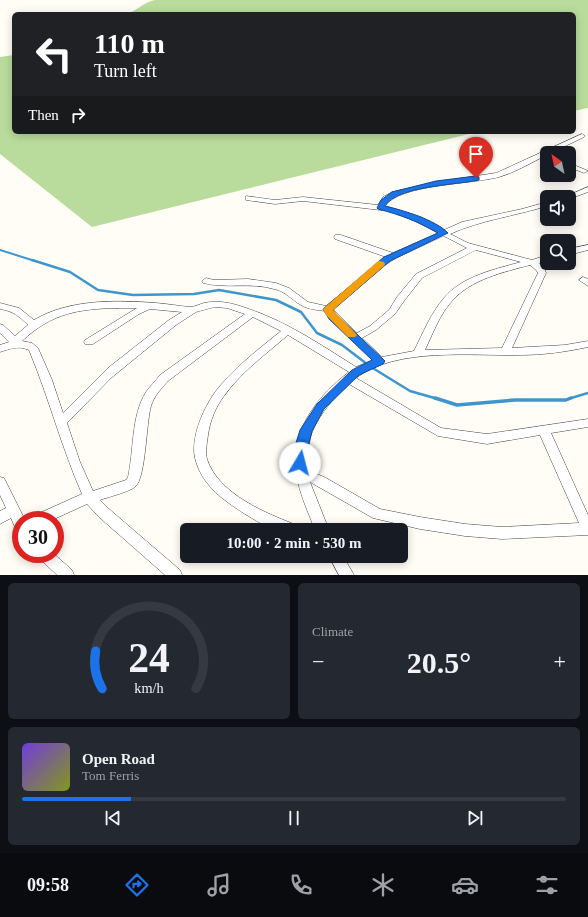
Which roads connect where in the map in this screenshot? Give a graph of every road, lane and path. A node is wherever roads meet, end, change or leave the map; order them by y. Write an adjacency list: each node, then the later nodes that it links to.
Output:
1 (582, 136): 2 (street)
2 (562, 146)
3 (540, 157): 10 (street)
4 (576, 168): 5 (street)
5 (584, 171)
6 (588, 189): 7 (street)
7 (576, 194)
8 (249, 198): 10 (street)
9 (540, 206): 11 (street)
10 (380, 208): 11 (street)
11 (444, 233): 14 (street); 16 (street)
12 (338, 237): 16 (street)
13 (588, 247): 15 (street)
14 (474, 248): 18 (street); 28 (street)
15 (576, 250)
16 (393, 256): 22 (street)
17 (540, 260): 18 (street)
18 (531, 262): 33 (street); 34 (street)
19 (206, 281): 22 (street)
20 (0, 306): 25 (street)
21 (148, 306): 23 (street); 25 (street); 29 (street)
22 (328, 309): 28 (street)
23 (193, 310): 24 (street); 37 (street)
24 (251, 314): 27 (street); 42 (street)
25 (34, 326): 30 (street)
26 (0, 327): 30 (street)
27 (287, 331): 36 (street); 46 (street)
28 (355, 338): 35 (street)
29 (89, 342)
30 (14, 343): 32 (street); 37 (street)
31 (588, 344): 33 (street)
32 (0, 349)
33 (505, 352): 34 (street)
34 (418, 353): 35 (street)
35 (380, 361): 36 (street)
36 (355, 373): 39 (street); 40 (street)
37 (60, 422): 42 (street)
38 (588, 424): 39 (street)
39 (544, 431): 48 (street)
40 (302, 473): 47 (street); 48 (street)
41 (0, 482): 43 (street)
42 (90, 497): 44 (street); 52 (street)
43 (13, 510): 45 (street)
44 (59, 511)
45 (0, 518)
46 (273, 523)
47 (319, 523)
48 (588, 529)
49 (54, 563): 51 (street)
50 (340, 563): 53 (street)
51 (67, 575)
52 (175, 575)
53 (347, 575)

